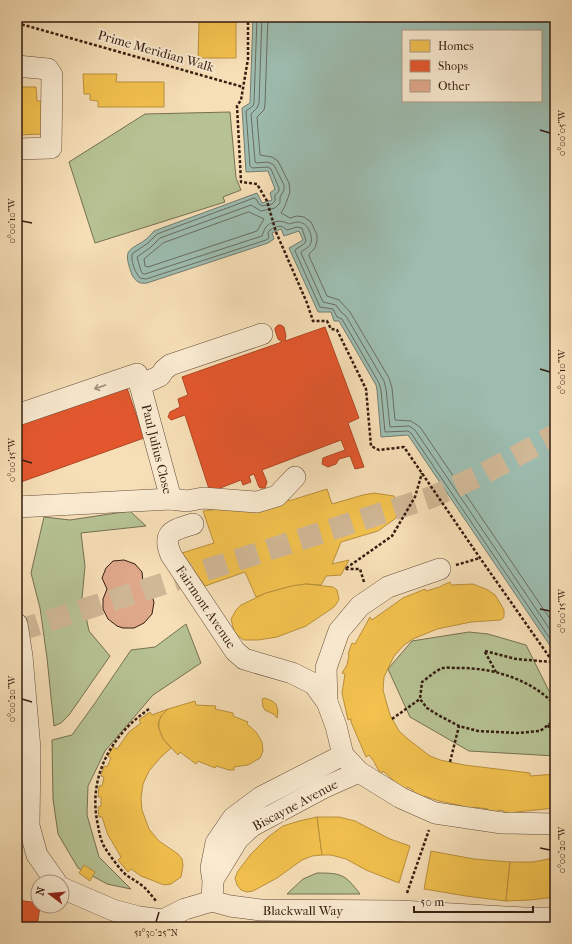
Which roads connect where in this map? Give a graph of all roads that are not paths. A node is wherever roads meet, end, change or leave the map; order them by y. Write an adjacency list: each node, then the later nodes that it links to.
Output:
1 (17, 66): 2 (street)
2 (17, 149)
3 (262, 334): 4 (street)
4 (140, 385): 5 (street, one-way to 5); 7 (street, Paul Julius Close)
5 (17, 415)
6 (295, 477): 7 (street)
7 (171, 498): 8 (street, Paul Julius Close)
8 (17, 507)
9 (194, 524): 12 (street, Fairmont Avenue)
10 (440, 570): 12 (street)
11 (17, 624): 16 (street)
12 (326, 702): 13 (street, Fairmont Avenue)
13 (343, 755): 14 (street, Fairmont Avenue); 18 (street, Biscayne Avenue)
14 (359, 772): 15 (street, Fairmont Avenue); 18 (street, Biscayne Avenue)
15 (555, 824)
16 (50, 874)
17 (70, 891): 21 (street)
18 (213, 891): 20 (street, Blackwall Way); 21 (street)
19 (555, 918): 20 (street, Blackwall Way)
20 (400, 919)
21 (164, 924)

